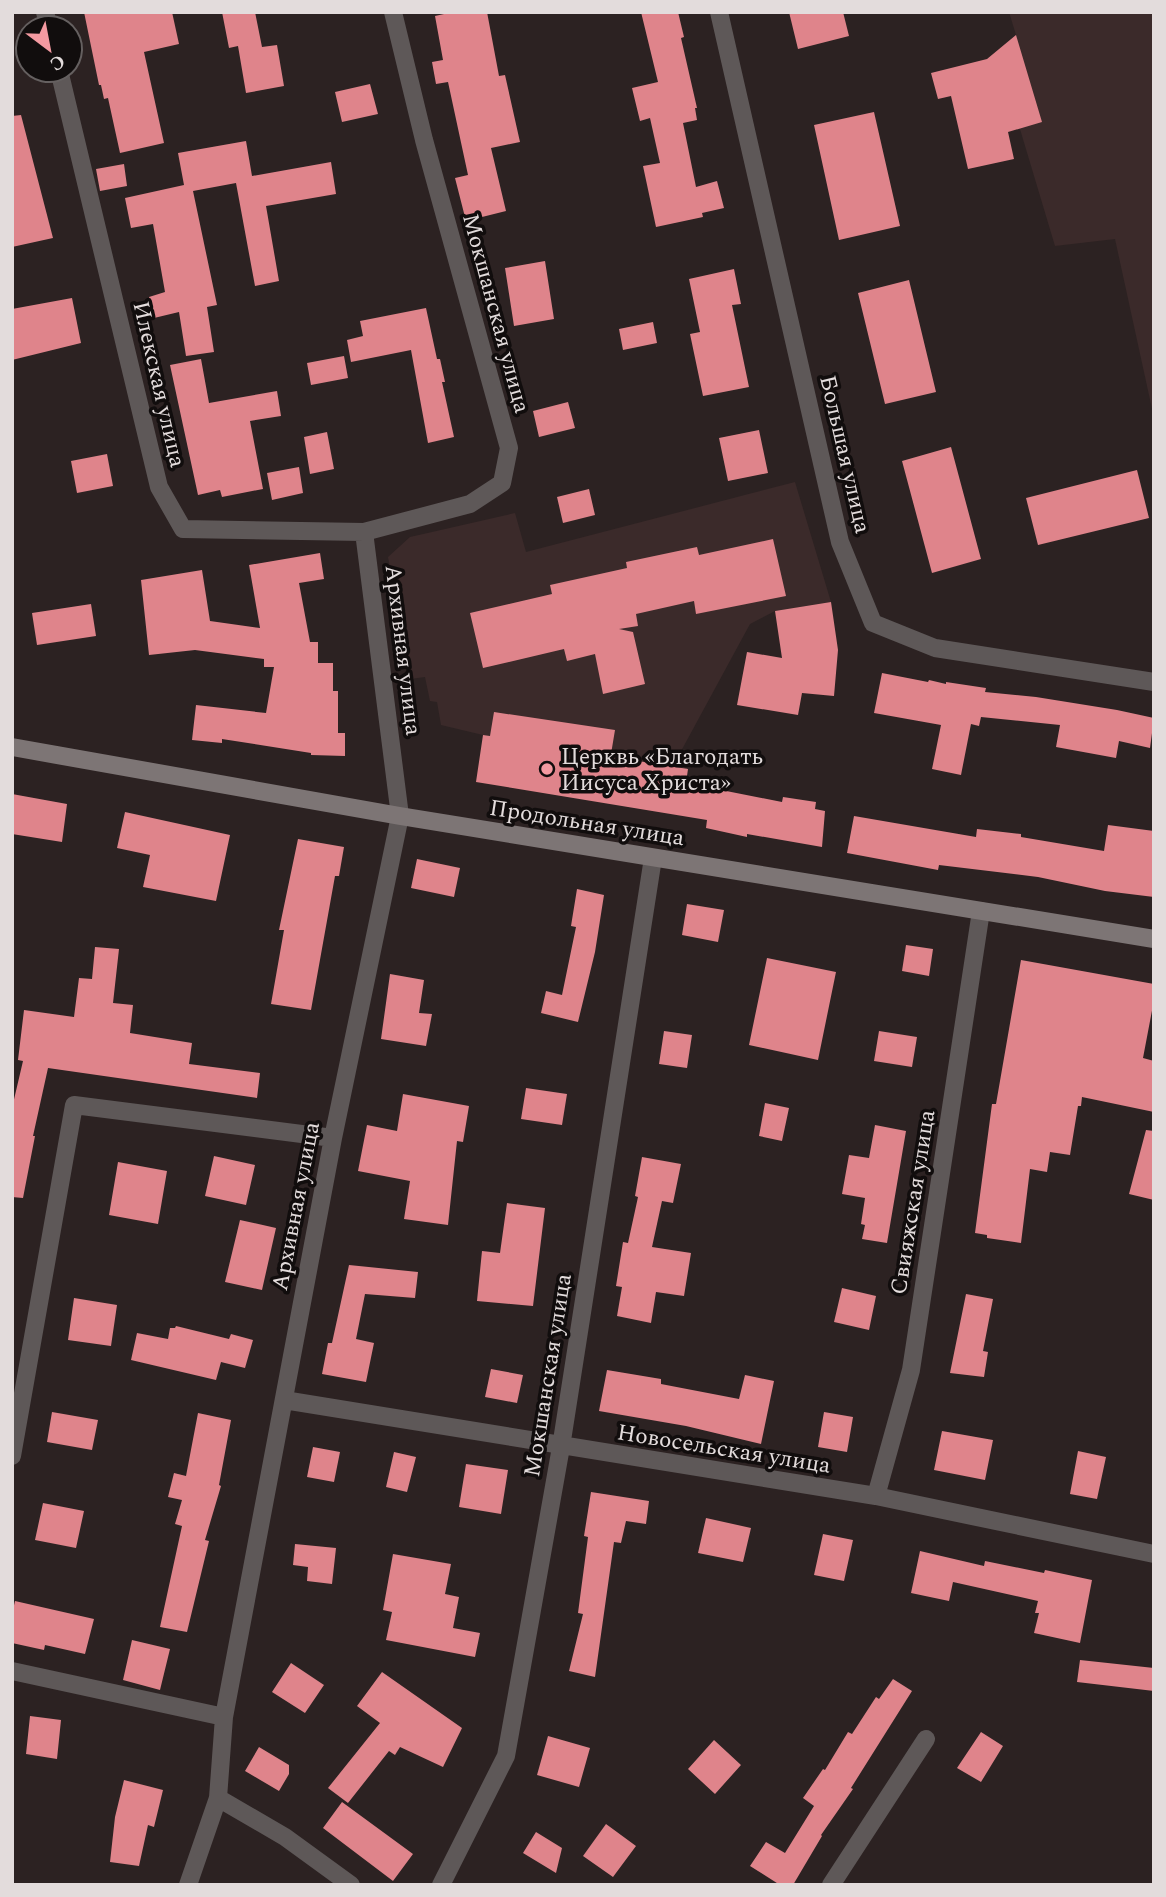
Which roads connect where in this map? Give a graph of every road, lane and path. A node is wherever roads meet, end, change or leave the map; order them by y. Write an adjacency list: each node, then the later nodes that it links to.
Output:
1 (393, 12): 4 (street, Мокшанская улица)
2 (719, 12): 5 (street, Большая улица)
3 (62, 84): 4 (street, Илекская улица)
4 (364, 532): 7 (street, Архивная улица)
5 (1154, 682)
6 (12, 747): 7 (main road, Продольная улица)
7 (400, 816): 8 (main road, Продольная улица); 11 (street, Архивная улица)
8 (653, 858): 9 (main road, Продольная улица); 13 (street, Мокшанская улица)
9 (981, 911): 10 (main road, Продольная улица); 15 (street, Свияжская улица)
10 (1154, 939)
11 (333, 1138): 12 (street, Архивная улица); 14 (street)
12 (284, 1400): 13 (street, Новосельская улица); 18 (street, Архивная улица)
13 (561, 1447): 15 (street, Новосельская улица); 23 (street, Мокшанская улица)
14 (12, 1455)
15 (876, 1496): 16 (street, Новосельская улица)
16 (1154, 1554)
17 (12, 1671): 18 (street)
18 (224, 1717): 20 (street, Архивная улица)
19 (926, 1739): 24 (street)
20 (218, 1798): 21 (street, Архивная улица); 22 (street)
21 (188, 1885)
22 (351, 1885)
23 (441, 1885)
24 (831, 1885)

